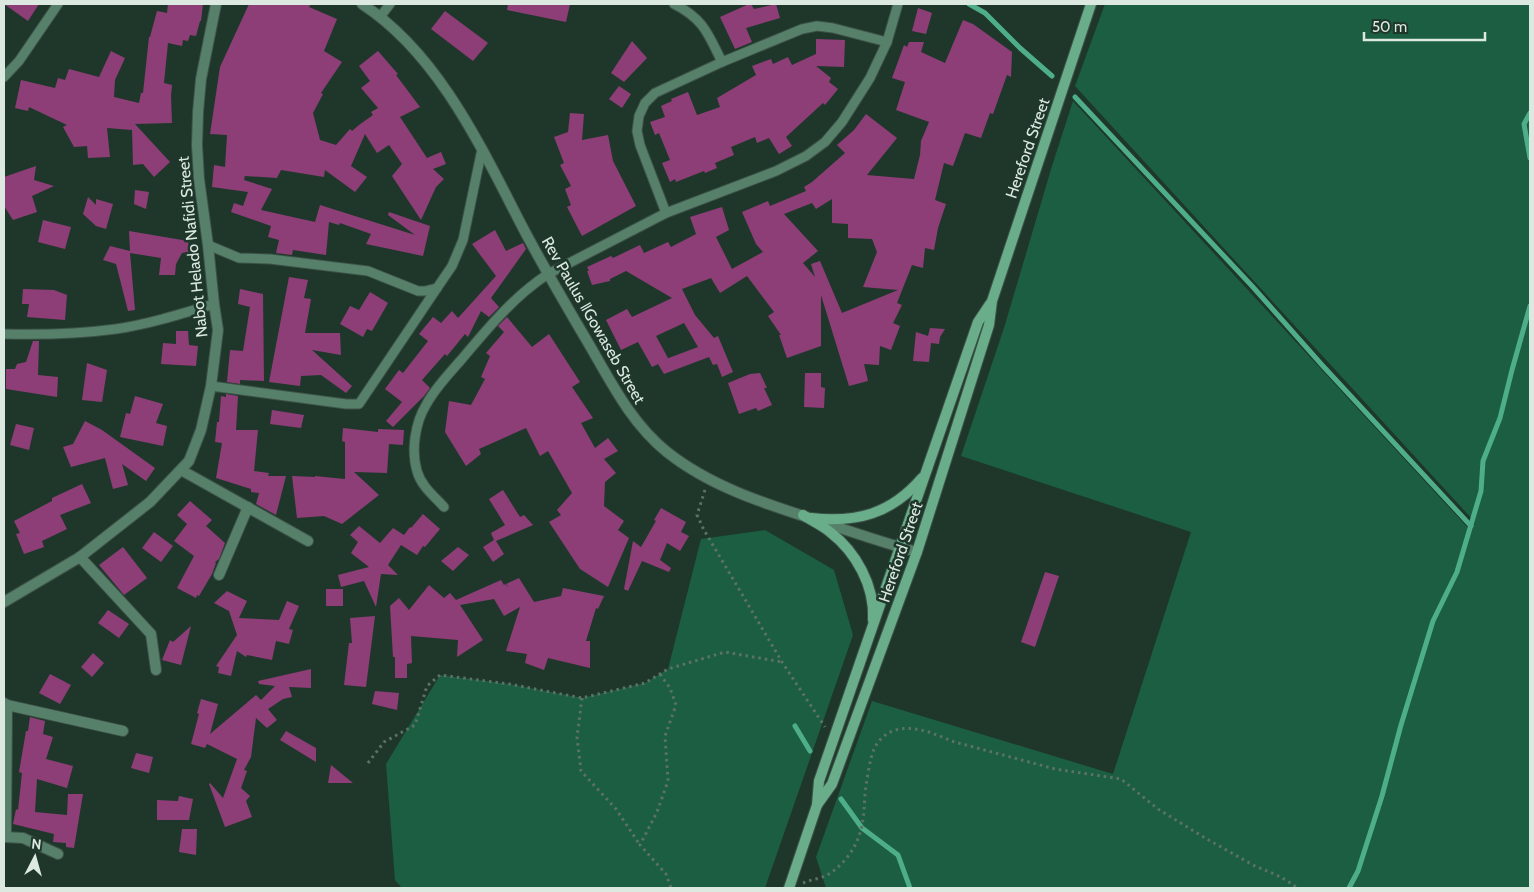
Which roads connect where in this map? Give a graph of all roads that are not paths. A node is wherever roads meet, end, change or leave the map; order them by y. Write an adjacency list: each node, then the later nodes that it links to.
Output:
1 (58, 4): 11 (lane)
2 (216, 4): 14 (street, Nabot Helado Nafidi Street)
3 (362, 4): 8 (street, Rev Paulus ǁGowaseb Street)
4 (390, 4): 8 (lane)
5 (674, 4): 10 (lane)
6 (898, 4): 9 (lane)
7 (1091, 4): 17 (main road, Hereford Street)
8 (380, 17): 12 (street, Rev Paulus ǁGowaseb Street)
9 (887, 42): 10 (lane); 13 (lane)
10 (722, 62): 13 (lane)
11 (4, 76)
12 (482, 149): 15 (street, Rev Paulus ǁGowaseb Street); 16 (lane)
13 (666, 213): 15 (lane)
14 (208, 245): 16 (lane); 18 (street, Nabot Helado Nafidi Street)
15 (548, 274): 24 (lane); 25 (street, Rev Paulus ǁGowaseb Street)
16 (437, 288): 20 (lane)
17 (992, 301): 22 (main road, Hereford Street); 28 (main road, Hereford Street)
18 (214, 304): 19 (lane); 20 (street, Nabot Helado Nafidi Street)
19 (4, 334)
20 (211, 386): 21 (street, Nabot Helado Nafidi Street)
21 (181, 470): 23 (street); 29 (street, Nabot Helado Nafidi Street)
22 (927, 471): 25 (main road); 27 (main road, Hereford Street)
23 (248, 507): 26 (street); 30 (street)
24 (444, 507)
25 (807, 517): 27 (street, Rev Paulus ǁGowaseb Street); 32 (main road)
26 (308, 541)
27 (899, 547): 28 (street, Rev Paulus ǁGowaseb Street); 32 (main road, Hereford Street)
28 (917, 552): 36 (main road, Hereford Street)
29 (80, 557): 31 (street, Nabot Helado Nafidi Street); 33 (street)
30 (219, 575)
31 (4, 602)
32 (872, 631): 36 (main road, Hereford Street)
33 (156, 670)
34 (5, 704): 35 (street); 37 (street)
35 (123, 731)
36 (817, 805): 39 (main road, Hereford Street)
37 (5, 836): 38 (street)
38 (58, 854)
39 (790, 887)

